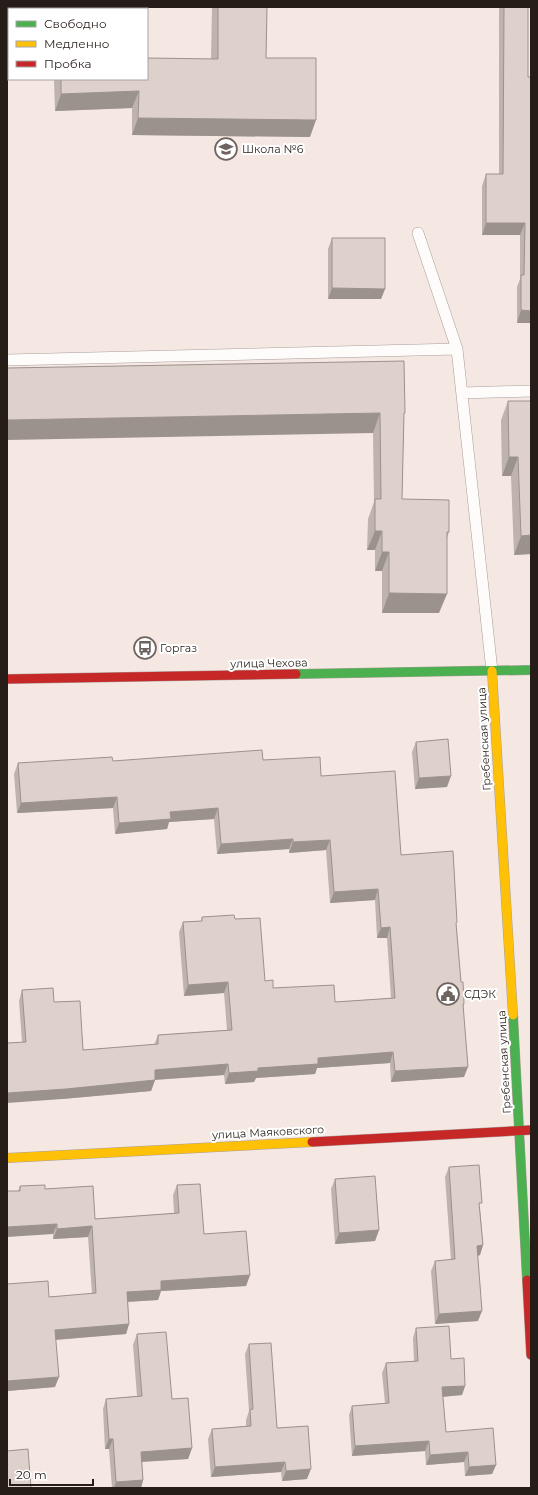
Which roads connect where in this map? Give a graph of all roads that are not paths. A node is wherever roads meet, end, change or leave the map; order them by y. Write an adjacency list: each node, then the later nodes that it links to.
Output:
1 (418, 234): 2 (lane)
2 (457, 349): 3 (lane); 5 (lane)
3 (7, 360)
4 (531, 391): 5 (lane)
5 (462, 393): 7 (lane)
6 (531, 670): 7 (street, улица Чехова)
7 (492, 671): 8 (street, улица Чехова); 9 (street, Гребенская улица)
8 (7, 679)
9 (520, 1130): 10 (street, улица Маяковского); 11 (street, улица Маяковского); 12 (street, Гребенская улица)
10 (531, 1130)
11 (7, 1158)
12 (531, 1355)

